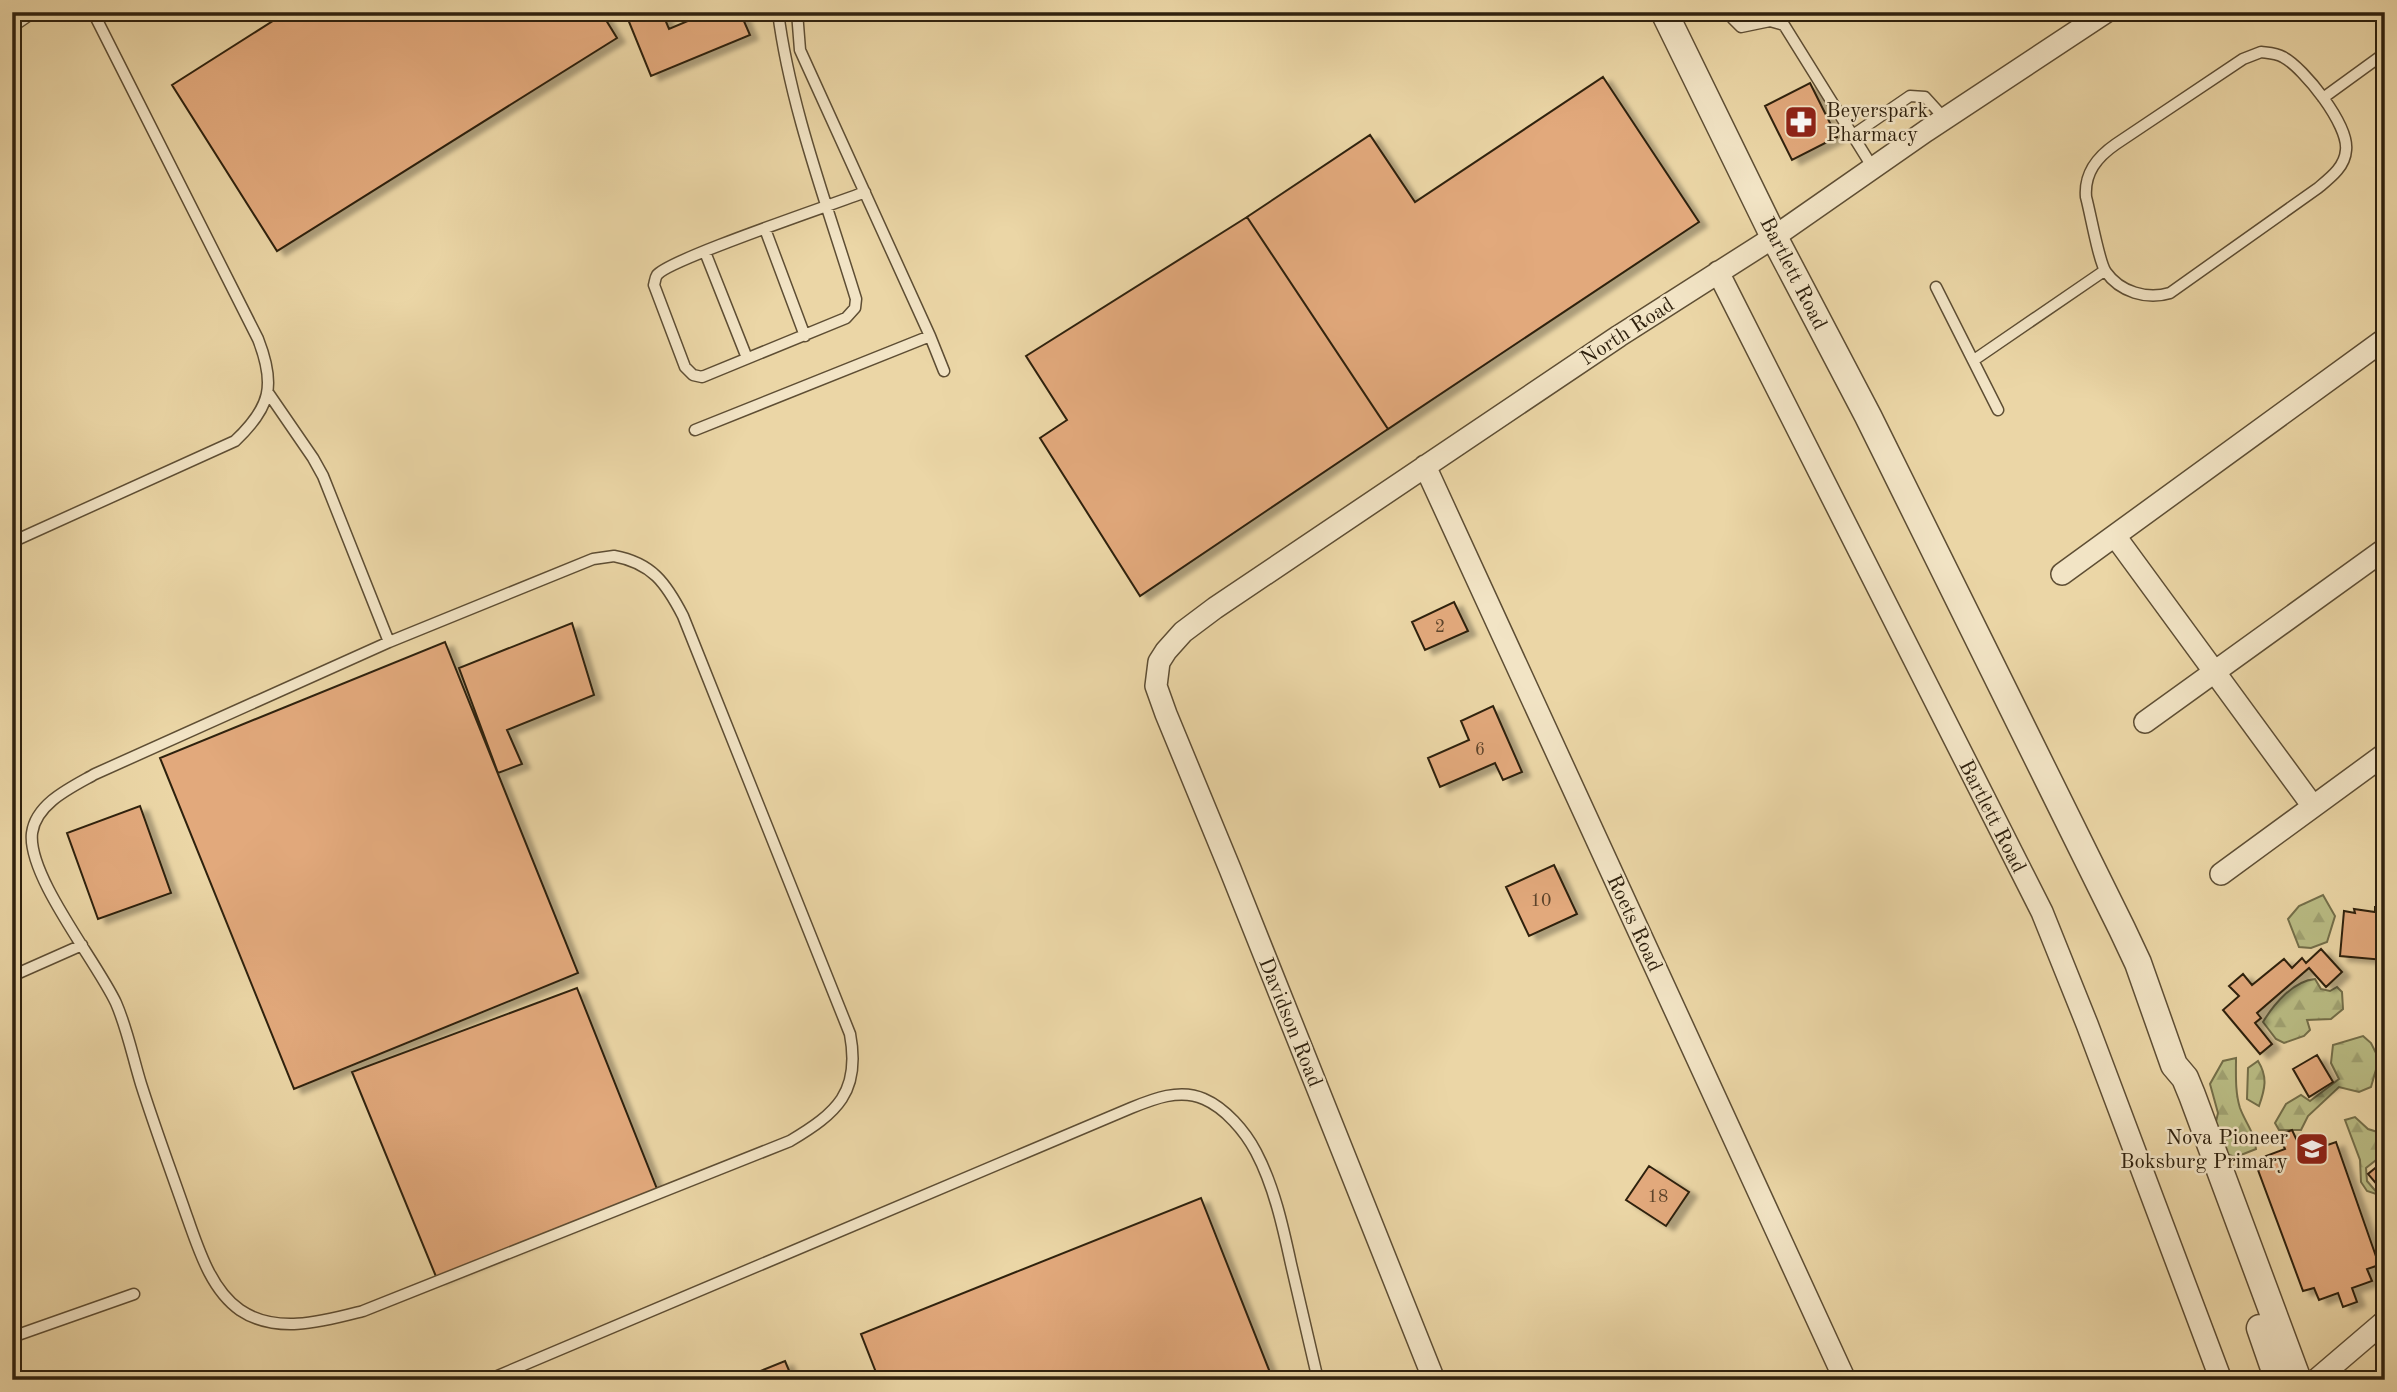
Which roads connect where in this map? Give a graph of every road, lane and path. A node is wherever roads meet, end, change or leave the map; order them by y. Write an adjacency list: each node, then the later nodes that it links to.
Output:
1 (34, 12): 8 (lane)
2 (93, 12): 28 (lane)
3 (778, 12): 15 (lane)
4 (797, 12): 14 (lane)
5 (1664, 12): 17 (street, Bartlett Road)
6 (1729, 12): 12 (lane)
7 (2106, 12): 11 (street, North Road)
8 (12, 27)
9 (2385, 53): 10 (lane)
10 (2323, 98): 19 (lane); 19 (lane)
11 (1945, 119): 12 (lane); 13 (street, North Road)
12 (1853, 135): 13 (lane)
13 (1873, 168): 17 (street, North Road)
14 (865, 192): 15 (lane); 23 (lane)
15 (828, 207): 16 (lane); 22 (lane)
16 (765, 229): 18 (lane); 22 (lane)
17 (1774, 237): 20 (street, North Road); 45 (street, Bartlett Road)
18 (705, 252): 25 (lane); 25 (lane)
19 (2105, 271): 26 (lane)
20 (1718, 272): 31 (street, North Road); 53 (street, Bartlett Road)
21 (1936, 287): 26 (lane)
22 (805, 336): 25 (lane)
23 (930, 336): 27 (lane); 30 (lane)
24 (2385, 339): 32 (street)
25 (747, 358)
26 (1975, 360): 29 (lane)
27 (944, 371)
28 (269, 394): 33 (lane); 36 (lane)
29 (1998, 410)
30 (695, 430)
31 (1424, 466): 37 (street, North Road); 52 (street, Roets Road)
32 (2115, 536): 35 (street); 38 (street)
33 (12, 542)
34 (2385, 549): 38 (street)
35 (2062, 574)
36 (389, 642): 43 (lane); 43 (lane)
37 (1159, 662): 51 (street, Davidson Road)
38 (2215, 672): 39 (street); 41 (street)
39 (2145, 722)
40 (2385, 754): 41 (street)
41 (2312, 805): 42 (street)
42 (2221, 874)
43 (82, 945): 44 (lane)
44 (12, 976)
45 (2174, 1065): 54 (street, Bartlett Road); 55 (street, Bartlett Road)
46 (134, 1294): 48 (lane)
47 (2385, 1321): 56 (street)
48 (12, 1337)
49 (488, 1380): 50 (lane)
50 (1318, 1380)
51 (1434, 1380)
52 (1845, 1380)
53 (2221, 1380)
54 (2278, 1380)
55 (2298, 1380)
56 (2316, 1380)

